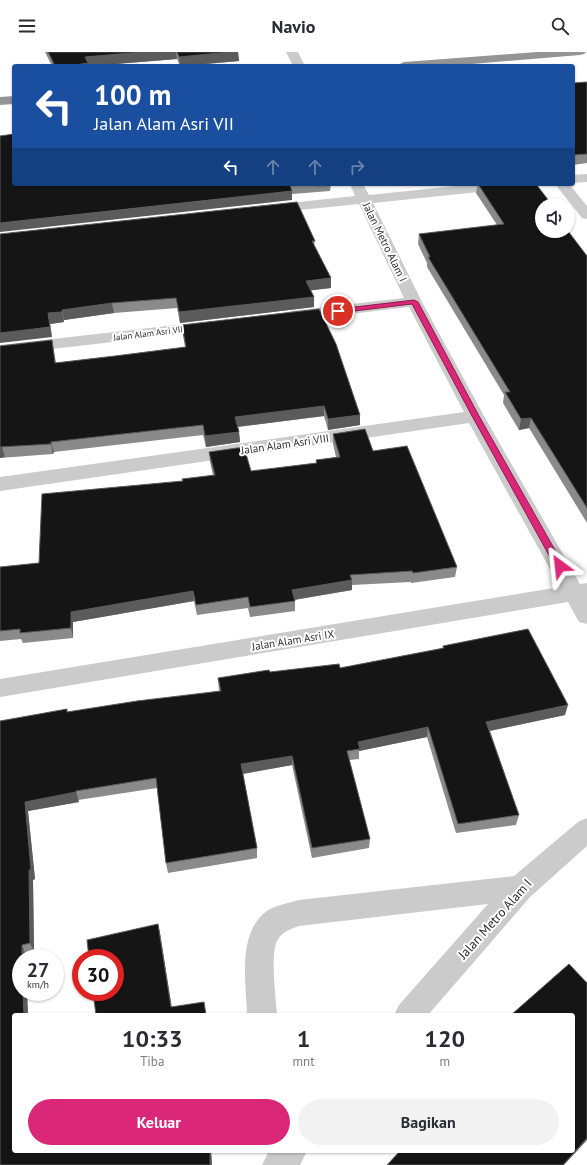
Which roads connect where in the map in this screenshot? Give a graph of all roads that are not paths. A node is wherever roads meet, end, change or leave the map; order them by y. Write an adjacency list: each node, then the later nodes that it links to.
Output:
1 (292, 52): 3 (street)
2 (580, 52): 4 (highway)
3 (298, 64)
4 (429, 64)
5 (12, 100): 6 (highway)
6 (0, 101)
7 (587, 178): 8 (street)
8 (575, 179)
9 (472, 186): 11 (street)
10 (564, 186): 13 (street)
11 (361, 191): 12 (street); 14 (street, Jalan Metro Alam I)
12 (253, 210)
13 (587, 215)
14 (414, 302): 15 (street); 18 (street, Jalan Metro Alam I)
15 (274, 318)
16 (227, 324): 17 (street, Jalan Alam Asri VII)
17 (0, 350)
18 (475, 416): 19 (street, Jalan Alam Asri VIII); 20 (street, Jalan Metro Alam I)
19 (0, 484)
20 (581, 592): 21 (street, Jalan Metro Alam I); 22 (street, Jalan Alam Asri IX)
21 (587, 616)
22 (0, 688)
23 (587, 830): 24 (street, Jalan Metro Alam I)
24 (520, 888): 25 (street); 26 (street, Jalan Metro Alam I)
25 (262, 1013)
26 (411, 1013)
27 (270, 1153): 29 (street)
28 (289, 1153): 30 (street)
29 (271, 1165)
30 (278, 1165)

